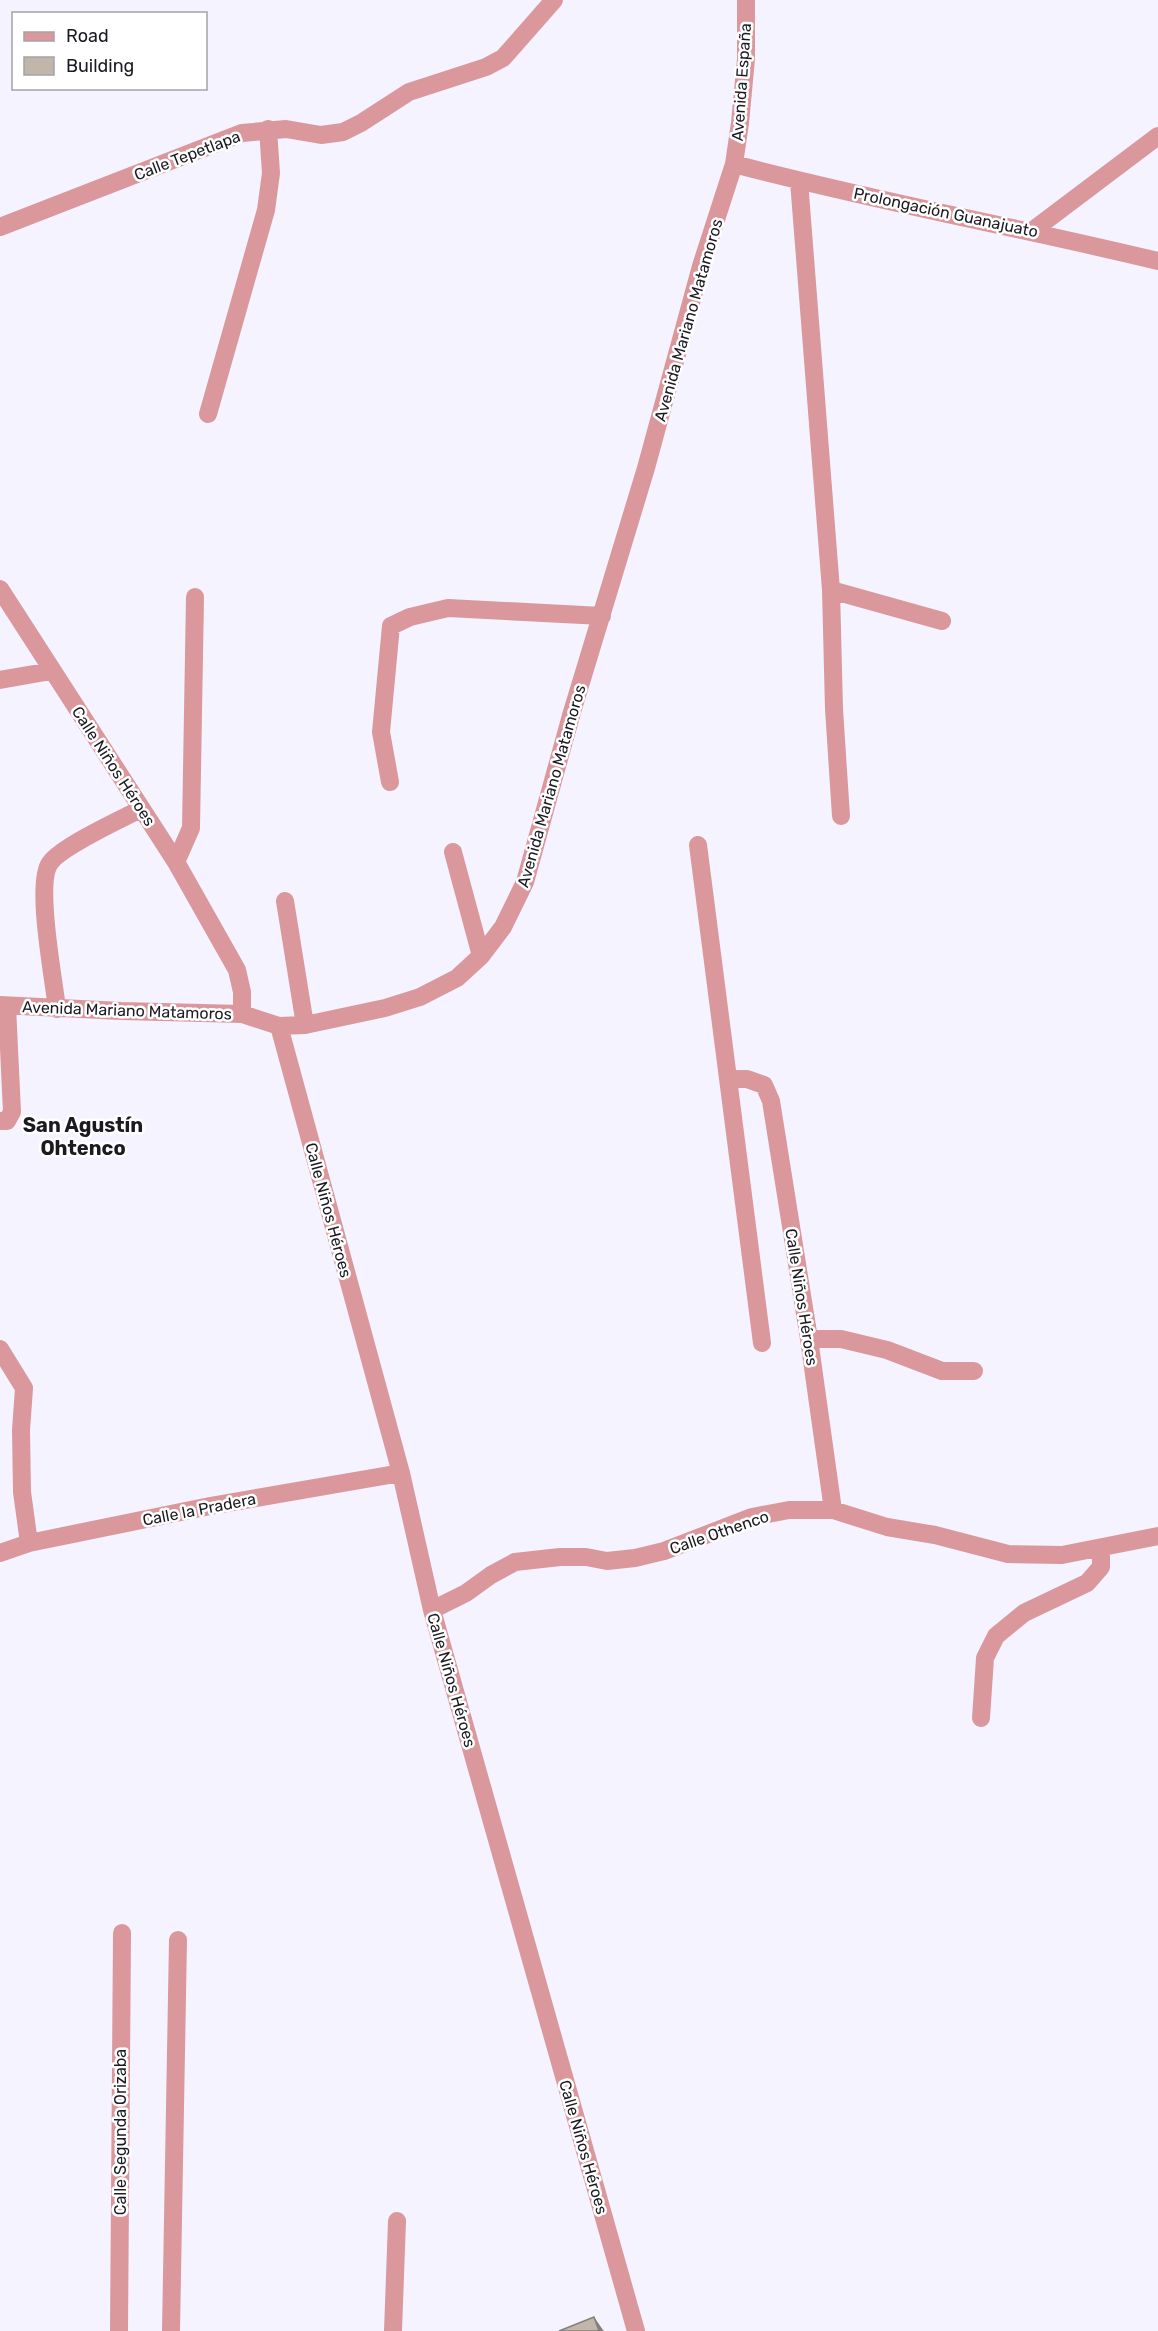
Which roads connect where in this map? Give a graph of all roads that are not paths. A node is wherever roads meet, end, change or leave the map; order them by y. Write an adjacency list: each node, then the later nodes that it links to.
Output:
1 (554, 0): 3 (street, Calle Tepetlapa)
2 (746, 0): 5 (street, Avenida España)
3 (268, 129): 7 (street, Calle Tepetlapa); 10 (street)
4 (1158, 136): 8 (street)
5 (734, 164): 6 (street, Prolongación Guanajuato); 14 (street, Avenida Mariano Matamoros)
6 (799, 181): 8 (street, Prolongación Guanajuato); 12 (street)
7 (0, 227)
8 (1032, 231): 9 (street, Prolongación Guanajuato)
9 (1158, 261)
10 (208, 414)
11 (0, 589): 16 (street, Calle Niños Héroes)
12 (831, 590): 15 (street); 20 (street)
13 (195, 597): 23 (street)
14 (602, 616): 18 (street); 25 (street, Avenida Mariano Matamoros)
15 (942, 621)
16 (51, 671): 17 (street); 19 (street, Calle Niños Héroes)
17 (0, 680)
18 (390, 782)
19 (141, 808): 23 (street, Calle Niños Héroes); 27 (street)
20 (841, 816)
21 (698, 845): 31 (street)
22 (453, 852): 25 (street)
23 (176, 862): 28 (street, Calle Niños Héroes)
24 (285, 901): 29 (street)
25 (481, 956): 29 (street, Avenida Mariano Matamoros)
26 (3, 1005): 27 (street, Avenida Mariano Matamoros); 32 (street)
27 (57, 1009): 28 (street, Avenida Mariano Matamoros)
28 (242, 1014): 30 (street, Avenida Mariano Matamoros)
29 (305, 1025): 30 (street, Avenida Mariano Matamoros)
30 (279, 1026): 37 (street, Calle Niños Héroes)
31 (729, 1079): 33 (street, Calle Niños Héroes); 34 (street)
32 (6, 1117)
33 (809, 1339): 36 (street); 38 (street, Calle Niños Héroes)
34 (762, 1342)
35 (0, 1349): 40 (street)
36 (974, 1371)
37 (401, 1473): 40 (street, Calle la Pradera); 43 (street, Calle Niños Héroes)
38 (833, 1510): 41 (street, Calle Othenco); 43 (street, Calle Othenco)
39 (1158, 1536): 41 (street, Calle Othenco)
40 (29, 1543): 42 (street, Calle la Pradera)
41 (1101, 1549): 44 (street)
42 (0, 1553)
43 (432, 1610): 51 (street, Calle Niños Héroes)
44 (981, 1718)
45 (122, 1933): 48 (street, Calle Segunda Orizaba)
46 (178, 1940): 49 (street)
47 (397, 2221): 50 (street)
48 (119, 2331)
49 (171, 2331)
50 (393, 2331)
51 (636, 2331)

